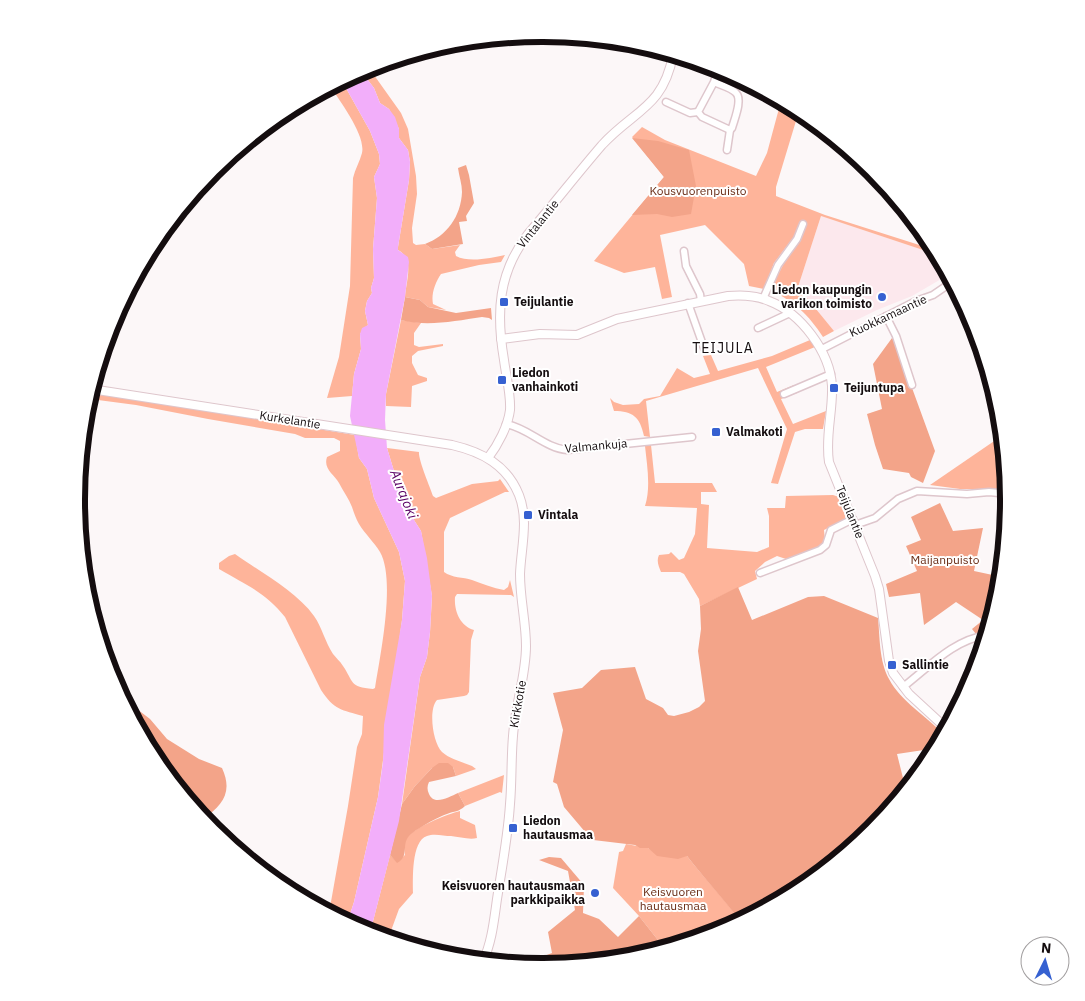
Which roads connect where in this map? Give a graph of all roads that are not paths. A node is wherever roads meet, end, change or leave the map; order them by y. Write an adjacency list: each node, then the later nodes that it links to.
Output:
1 (672, 61): 17 (street, Vintalantie)
2 (716, 76): 3 (street)
3 (714, 82): 5 (street); 6 (street)
4 (666, 102): 5 (street)
5 (698, 112): 6 (street)
6 (730, 130): 7 (street)
7 (727, 150)
8 (804, 224): 11 (street)
9 (684, 251): 12 (street)
10 (946, 286): 15 (street, Kuokkamaantie)
11 (764, 296): 12 (street, Teijulantie); 14 (street, Teijulantie)
12 (702, 301): 13 (street, Teijulantie)
13 (688, 304): 17 (street, Teijulantie); 18 (street)
14 (790, 313): 16 (street); 19 (street, Teijulantie)
15 (886, 316): 19 (street, Kuokkamaantie); 21 (street)
16 (758, 328)
17 (502, 339): 24 (street, Vintalantie)
18 (704, 348)
19 (822, 349): 20 (street, Teijulantie)
20 (831, 374): 23 (street); 28 (street, Teijulantie)
21 (912, 385)
22 (98, 390): 26 (street, Kurkelantie)
23 (784, 394)
24 (506, 424): 25 (street, Valmankuja); 26 (street, Vintalantie)
25 (692, 436)
26 (488, 458): 33 (street, Kirkkotie)
27 (1000, 493): 28 (street)
28 (854, 522): 29 (street); 31 (street, Teijulantie)
29 (760, 573)
30 (980, 637): 31 (street)
31 (903, 687): 32 (street, Teijulantie)
32 (942, 724)
33 (485, 955)

